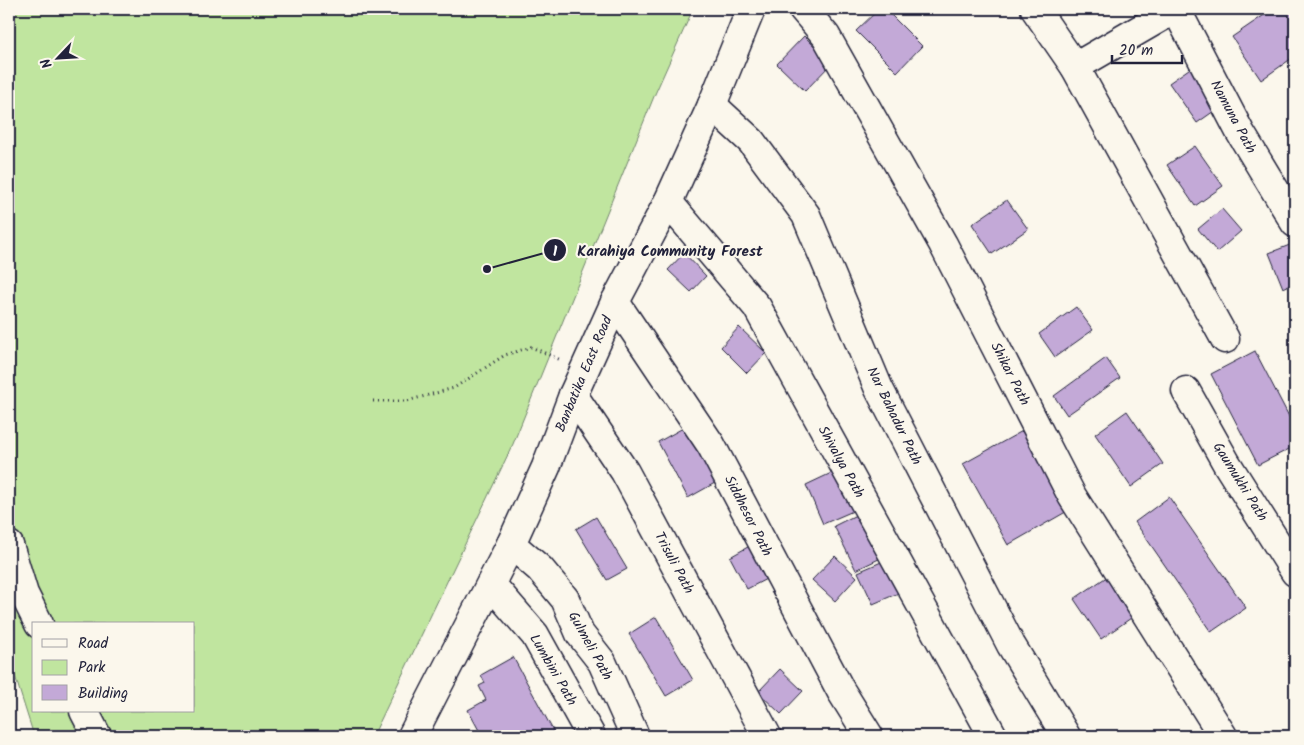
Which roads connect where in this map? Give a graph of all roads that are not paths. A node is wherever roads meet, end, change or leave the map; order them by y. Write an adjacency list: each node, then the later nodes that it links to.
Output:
1 (751, 9): 6 (street, Banbatika East Road)
2 (803, 9): 27 (street, Shikar Path)
3 (1035, 9): 5 (street)
4 (1176, 9): 5 (street); 8 (street, Namuna Path)
5 (1075, 67): 10 (street)
6 (712, 105): 7 (street, Banbatika East Road); 26 (street, Nar Bahadur Path)
7 (668, 202): 9 (street, Banbatika East Road); 25 (street, Shivalya Path)
8 (1295, 223)
9 (615, 302): 11 (street, Banbatika East Road); 24 (street, Siddhesor Path)
10 (1225, 339)
11 (578, 385): 14 (street, Banbatika East Road); 23 (street, Trisuli Path)
12 (1186, 391): 15 (street, Gaumukhi Path)
13 (9, 544): 17 (street)
14 (510, 544): 16 (street, Banbatika East Road); 22 (street, Gulmeli Path)
15 (1295, 572)
16 (491, 584): 20 (street, Banbatika East Road); 21 (street, Lumbini Path)
17 (38, 622)
18 (85, 712): 19 (street)
19 (97, 736)
20 (412, 736)
21 (591, 736)
22 (635, 736)
23 (767, 736)
24 (868, 736)
25 (993, 736)
26 (1066, 736)
27 (1223, 736)

